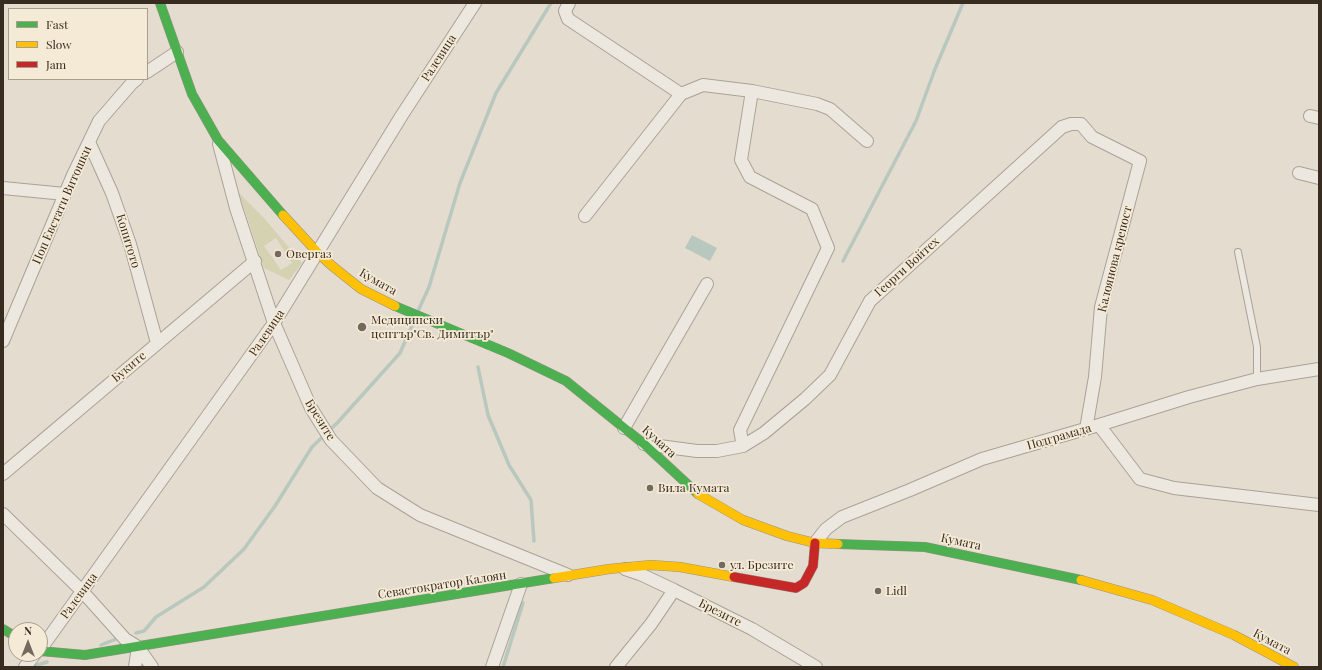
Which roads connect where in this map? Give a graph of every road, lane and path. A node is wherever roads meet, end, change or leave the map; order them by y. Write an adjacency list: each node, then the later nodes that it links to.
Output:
1 (160, 3): 4 (main road, Кумата)
2 (475, 3): 18 (street, Ралевица)
3 (569, 3): 7 (street)
4 (177, 52): 5 (street); 9 (main road, Кумата)
5 (148, 71)
6 (136, 80): 11 (street, Поп Евстати Витошки)
7 (681, 94): 8 (street); 17 (street)
8 (752, 94): 10 (street); 31 (street)
9 (218, 140): 18 (main road, Кумата); 20 (street, Брезите)
10 (866, 141)
11 (89, 142): 16 (street, Поп Евстати Витошки); 24 (street, Копитото)
12 (1140, 161): 29 (street, Калоянова крепост); 31 (street, Георги Войтех)
13 (1300, 173): 14 (street)
14 (1319, 178)
15 (3, 188): 16 (street)
16 (65, 194): 23 (street, Поп Евстати Витошки)
17 (585, 216)
18 (317, 252): 22 (street, Ралевица); 28 (main road, Кумата)
19 (1238, 252): 26 (lane)
20 (255, 261): 22 (street, Брезите); 24 (street, Буките)
21 (707, 284): 28 (street)
22 (274, 324): 37 (street, Брезите); 40 (street, Ралевица)
23 (3, 341)
24 (157, 343): 32 (street, Буките)
25 (1319, 369): 26 (street, Подграмада)
26 (1257, 379): 27 (street, Подграмада)
27 (1099, 425): 29 (street, Подграмада); 33 (street)
28 (624, 428): 30 (main road, Кумата)
29 (1086, 429): 35 (street, Подграмада)
30 (644, 444): 31 (street, Георги Войтех); 35 (main road, Кумата)
31 (743, 446)
32 (3, 474)
33 (1319, 505)
34 (3, 514): 40 (street)
35 (815, 543): 36 (main road, Севастократор Калоян); 49 (main road, Кумата)
36 (620, 568): 37 (main road, Севастократор Калоян); 39 (street, Брезите)
37 (568, 575): 38 (main road, Севастократор Калоян)
38 (521, 584): 42 (main road, Севастократор Калоян); 46 (street)
39 (674, 590): 47 (street); 48 (street, Брезите)
40 (82, 591): 41 (street, Ралевица); 42 (street)
41 (48, 640)
42 (138, 647): 43 (main road, Севастократор Калоян); 44 (street); 45 (street)
43 (48, 652)
44 (135, 667)
45 (152, 667)
46 (492, 667)
47 (616, 667)
48 (816, 667)
49 (1294, 667)

